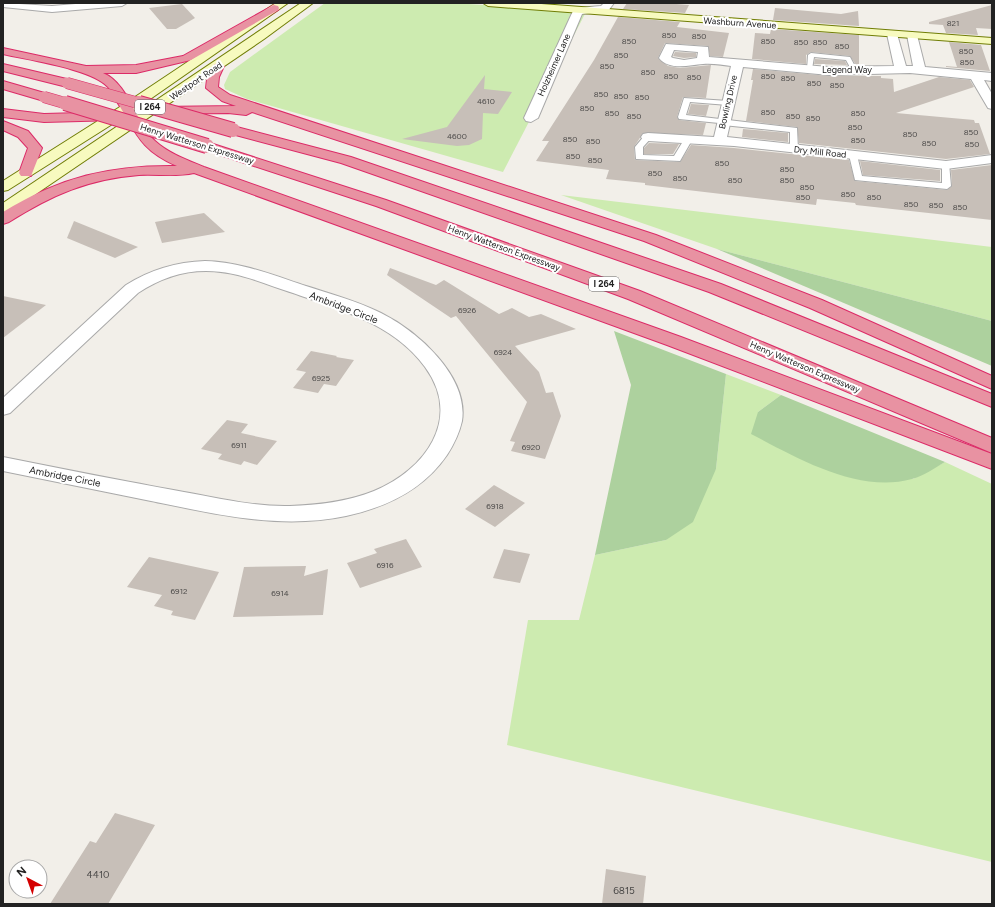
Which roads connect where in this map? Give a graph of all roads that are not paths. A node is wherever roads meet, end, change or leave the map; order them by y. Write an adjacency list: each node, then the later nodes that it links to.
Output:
1 (122, 3): 5 (street)
2 (308, 3): 14 (main road, Westport Road)
3 (488, 3): 7 (main road, Washburn Avenue)
4 (609, 3): 7 (street)
5 (3, 4)
6 (279, 5): 16 (highway); 26 (main road, Westport Road)
7 (578, 11): 8 (main road, Washburn Avenue); 28 (street, Holzheimer Lane)
8 (892, 34): 9 (main road, Washburn Avenue); 17 (street)
9 (912, 35): 10 (main road, Washburn Avenue); 18 (street)
10 (992, 41)
11 (3, 51): 16 (highway)
12 (703, 60): 13 (street, Legend Way)
13 (738, 63): 17 (street, Legend Way); 22 (street, Bowling Drive)
14 (218, 66): 25 (highway); 26 (main road, Westport Road)
15 (3, 67): 44 (highway, I 264, bridge)
16 (80, 68): 26 (highway)
17 (901, 69): 18 (street, Legend Way)
18 (920, 70): 19 (street, Legend Way)
19 (974, 75): 20 (street, Legend Way); 23 (street)
20 (992, 77)
21 (3, 85): 46 (highway, Henry Watterson Expressway / I 264, bridge)
22 (728, 103): 29 (street, Bowling Drive); 29 (lane)
23 (992, 105)
24 (3, 113): 27 (highway)
25 (267, 113): 26 (highway); 43 (highway)
26 (136, 114): 27 (highway); 38 (highway); 41 (main road, Westport Road)
27 (115, 116): 39 (main road)
28 (531, 118)
29 (724, 122): 33 (street, Bowling Drive); 34 (lane)
30 (3, 125): 39 (highway)
31 (648, 138): 32 (street, Dry Mill Road); 32 (lane)
32 (688, 140): 33 (street, Dry Mill Road)
33 (719, 142): 34 (street, Dry Mill Road)
34 (794, 149): 35 (street, Dry Mill Road)
35 (853, 155): 37 (street, Dry Mill Road); 37 (lane)
36 (992, 159): 37 (street, Dry Mill Road)
37 (946, 165)
38 (199, 170): 42 (highway); 47 (highway)
39 (26, 173): 40 (main road)
40 (3, 187)
41 (3, 210)
42 (3, 218)
43 (992, 383)
44 (992, 401)
45 (3, 409): 48 (street, Ambridge Circle)
46 (992, 446)
47 (992, 462)
48 (3, 464)

